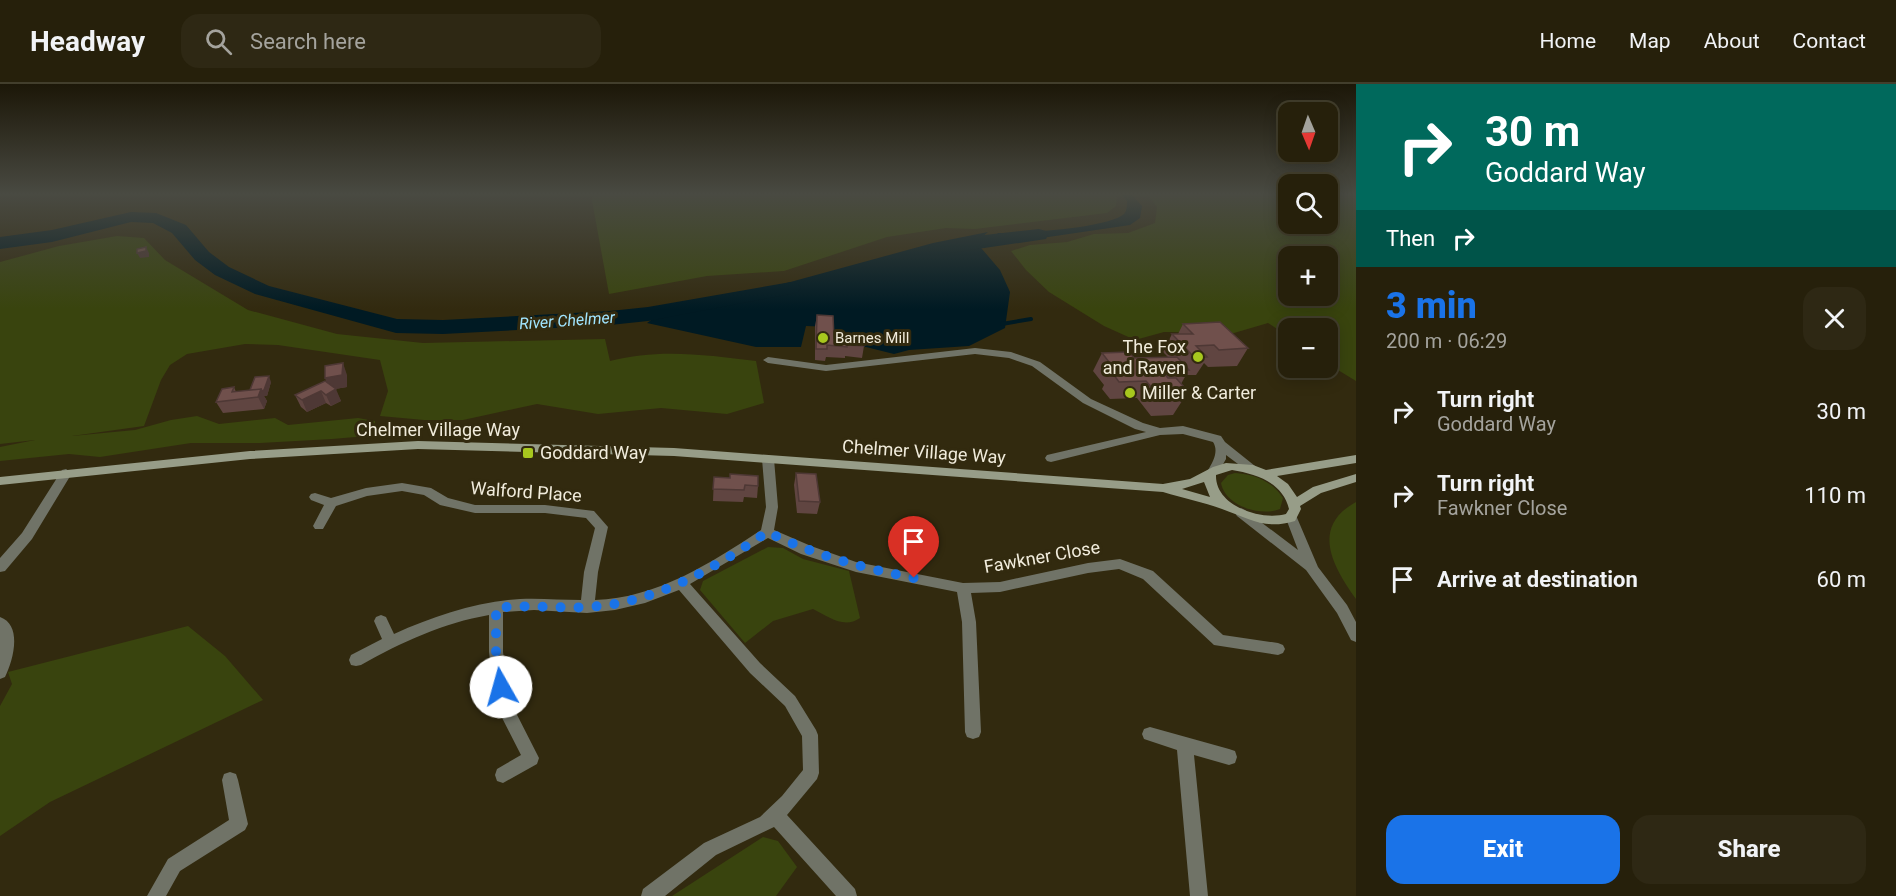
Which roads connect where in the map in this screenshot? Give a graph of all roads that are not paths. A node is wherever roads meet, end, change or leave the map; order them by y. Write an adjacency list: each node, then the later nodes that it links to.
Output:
1 (768, 360): 2 (street)
2 (1160, 432): 3 (street); 4 (street)
3 (1221, 445): 7 (street); 8 (street)
4 (1051, 458)
5 (768, 459): 9 (street, Chelmer Village Way); 12 (street, Chelmer Village Way); 20 (street)
6 (1356, 459): 8 (street, Chelmer Village Way)
7 (1212, 472): 8 (street, Chelmer Village Way); 12 (street, Chelmer Village Way); 16 (street, Chelmer Village Way)
8 (1260, 472): 14 (street)
9 (66, 473): 11 (street, Chelmer Village Way); 21 (street)
10 (1356, 478): 14 (street)
11 (0, 481)
12 (1163, 488): 16 (street, Chelmer Village Way)
13 (315, 497): 15 (street)
14 (1296, 502): 18 (street)
15 (331, 503): 19 (street); 25 (street, Walford Place)
16 (1228, 506): 17 (street, Chelmer Village Way)
17 (1241, 513): 18 (street, Chelmer Village Way); 22 (street)
18 (1291, 516): 22 (street)
19 (319, 526)
20 (767, 532): 23 (street); 24 (street, Fawkner Close)
21 (0, 567)
22 (1312, 569): 29 (street)
23 (681, 583): 25 (street); 40 (street)
24 (963, 588): 31 (street, Fawkner Close); 34 (street, Fawkner Close)
25 (587, 607): 26 (street)
26 (496, 608): 30 (street); 38 (street)
27 (381, 621): 30 (street)
28 (0, 623): 33 (street)
29 (1356, 636)
30 (390, 641): 32 (street)
31 (1278, 649)
32 (356, 660)
33 (0, 672)
34 (973, 732)
35 (1150, 734): 36 (street)
36 (1185, 745): 37 (street); 44 (street)
37 (1229, 757)
38 (503, 775)
39 (230, 780): 41 (street)
40 (775, 815): 42 (street); 43 (street)
41 (156, 896)
42 (650, 896)
43 (848, 896)
44 (1199, 896)

